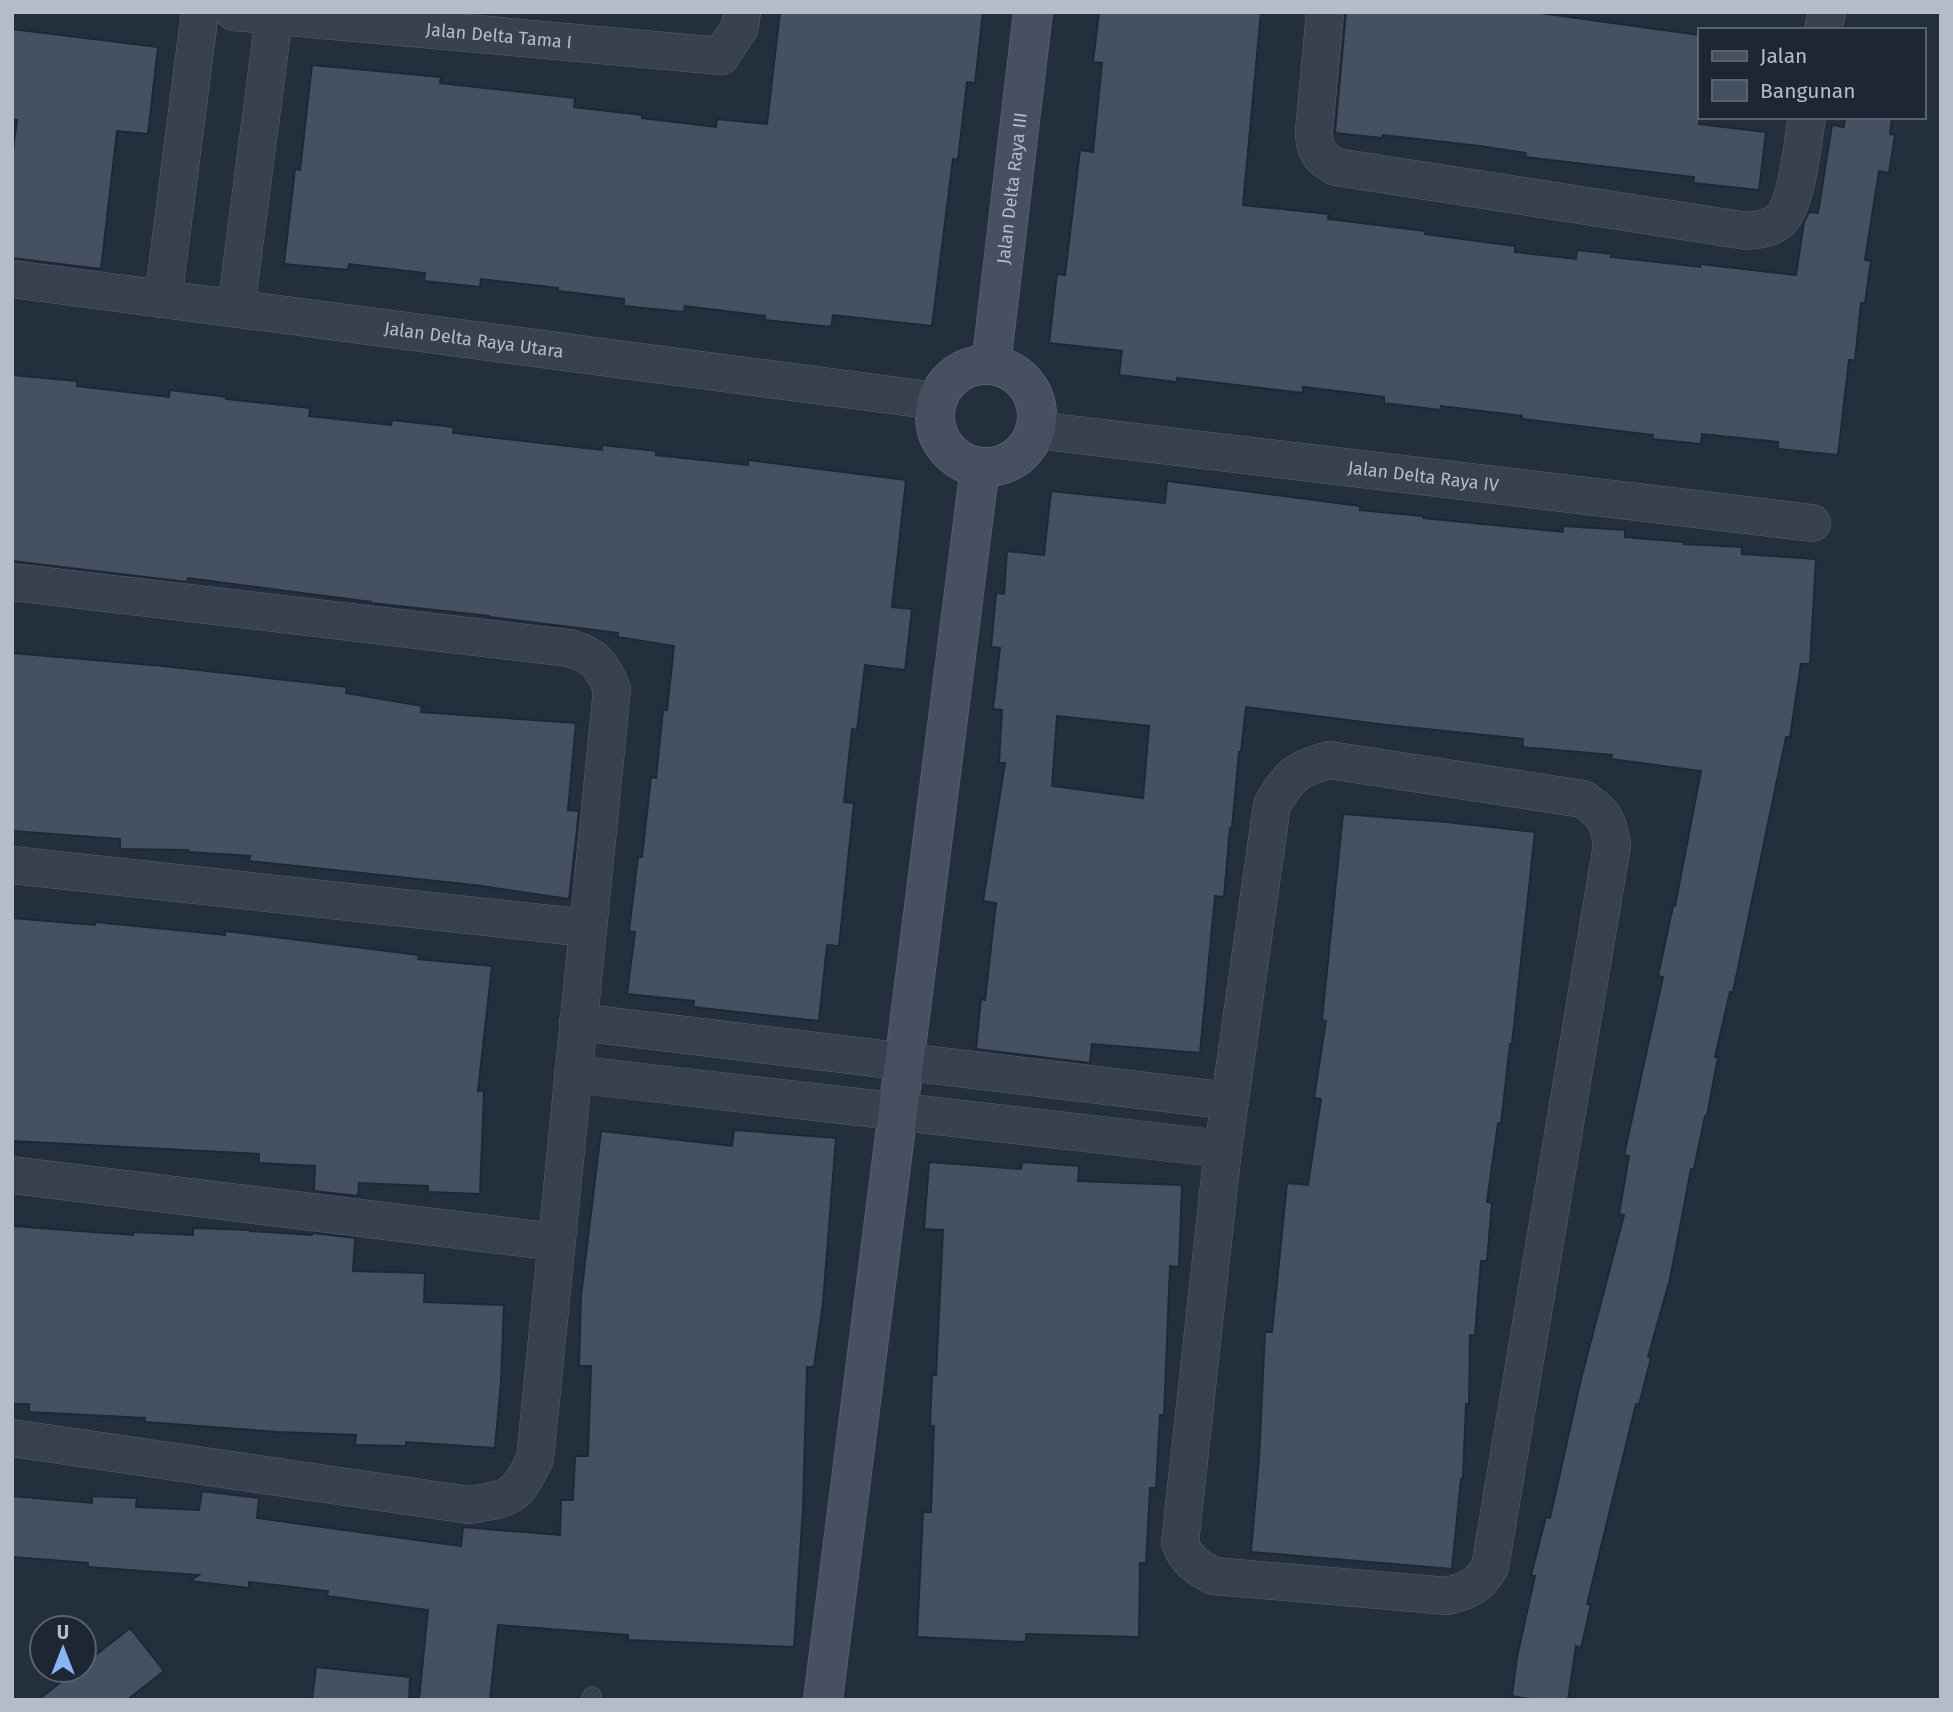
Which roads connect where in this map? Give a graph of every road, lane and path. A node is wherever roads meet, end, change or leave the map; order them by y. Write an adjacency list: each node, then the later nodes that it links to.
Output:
1 (200, 12): 9 (street)
2 (234, 12): 6 (street, Jalan Delta Tama I)
3 (743, 12): 6 (street, Jalan Delta Tama I)
4 (1033, 12): 11 (street, Jalan Delta Raya III)
5 (1325, 12): 7 (street)
6 (274, 17): 10 (street)
7 (1807, 119)
8 (12, 279): 9 (street, Jalan Delta Raya Utara)
9 (163, 299): 10 (street, Jalan Delta Raya Utara)
10 (236, 307): 12 (street, Jalan Delta Raya Utara)
11 (991, 365): 12 (street); 13 (street)
12 (936, 401): 14 (street)
13 (1036, 430): 14 (street); 15 (street, Jalan Delta Raya IV)
14 (981, 467): 20 (street)
15 (1812, 523)
16 (12, 582): 18 (street)
17 (12, 865): 18 (street)
18 (587, 928): 19 (street)
19 (578, 1022): 20 (street); 21 (street)
20 (904, 1063): 22 (street); 23 (street)
21 (573, 1074): 23 (street); 26 (street)
22 (1230, 1101): 24 (street); 24 (street)
23 (898, 1113): 24 (street); 28 (street)
24 (1223, 1149)
25 (12, 1175): 26 (street)
26 (556, 1242): 27 (street)
27 (12, 1438)
28 (823, 1700)

